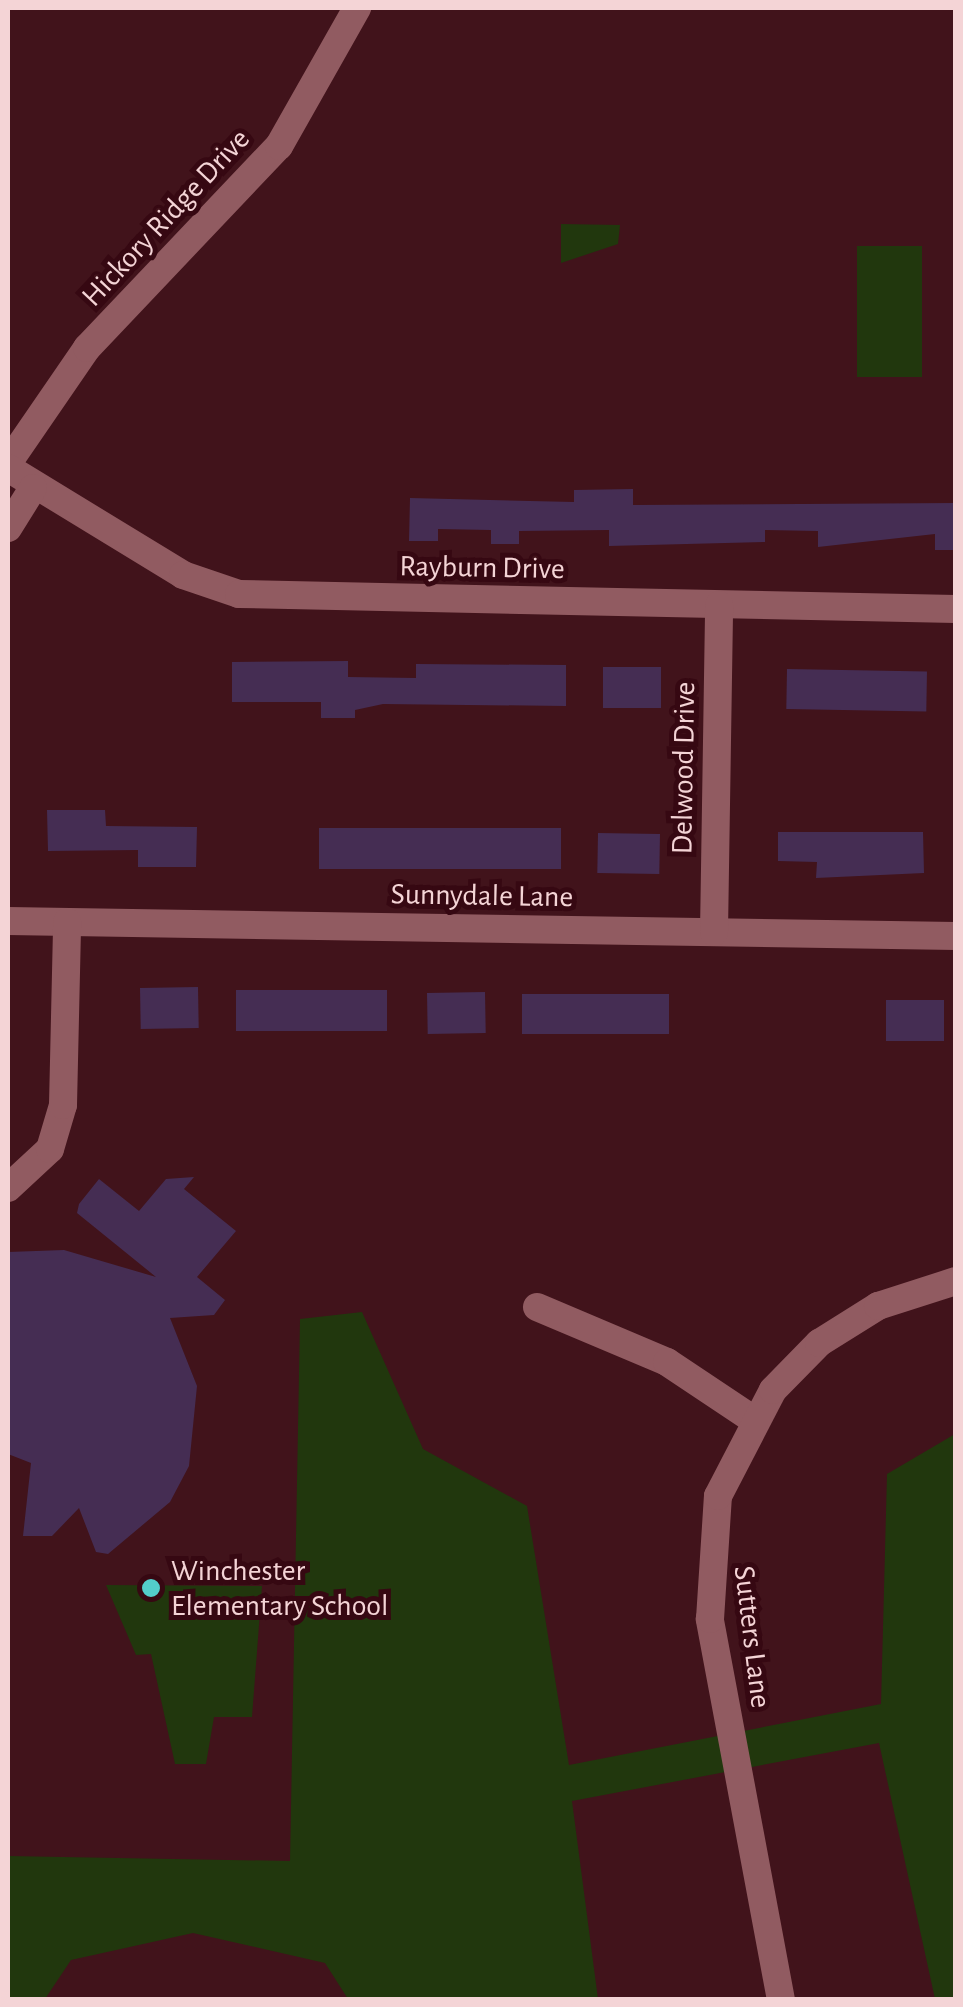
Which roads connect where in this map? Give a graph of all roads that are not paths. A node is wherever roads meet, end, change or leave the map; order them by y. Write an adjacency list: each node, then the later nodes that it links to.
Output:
1 (357, 8): 2 (street, Hickory Ridge Drive)
2 (8, 465): 3 (street, Rayburn Drive)
3 (33, 488): 4 (street); 5 (street, Rayburn Drive)
4 (8, 528)
5 (719, 605): 6 (street, Rayburn Drive); 9 (street, Delwood Drive)
6 (956, 608)
7 (8, 921): 8 (street, Sunnydale Lane)
8 (67, 922): 9 (street, Sunnydale Lane); 11 (street)
9 (714, 932): 10 (street, Sunnydale Lane)
10 (956, 936)
11 (8, 1188)
12 (956, 1281): 14 (street, Sutters Lane)
13 (536, 1307): 14 (street)
14 (754, 1420): 15 (street, Sutters Lane)
15 (781, 2000)

